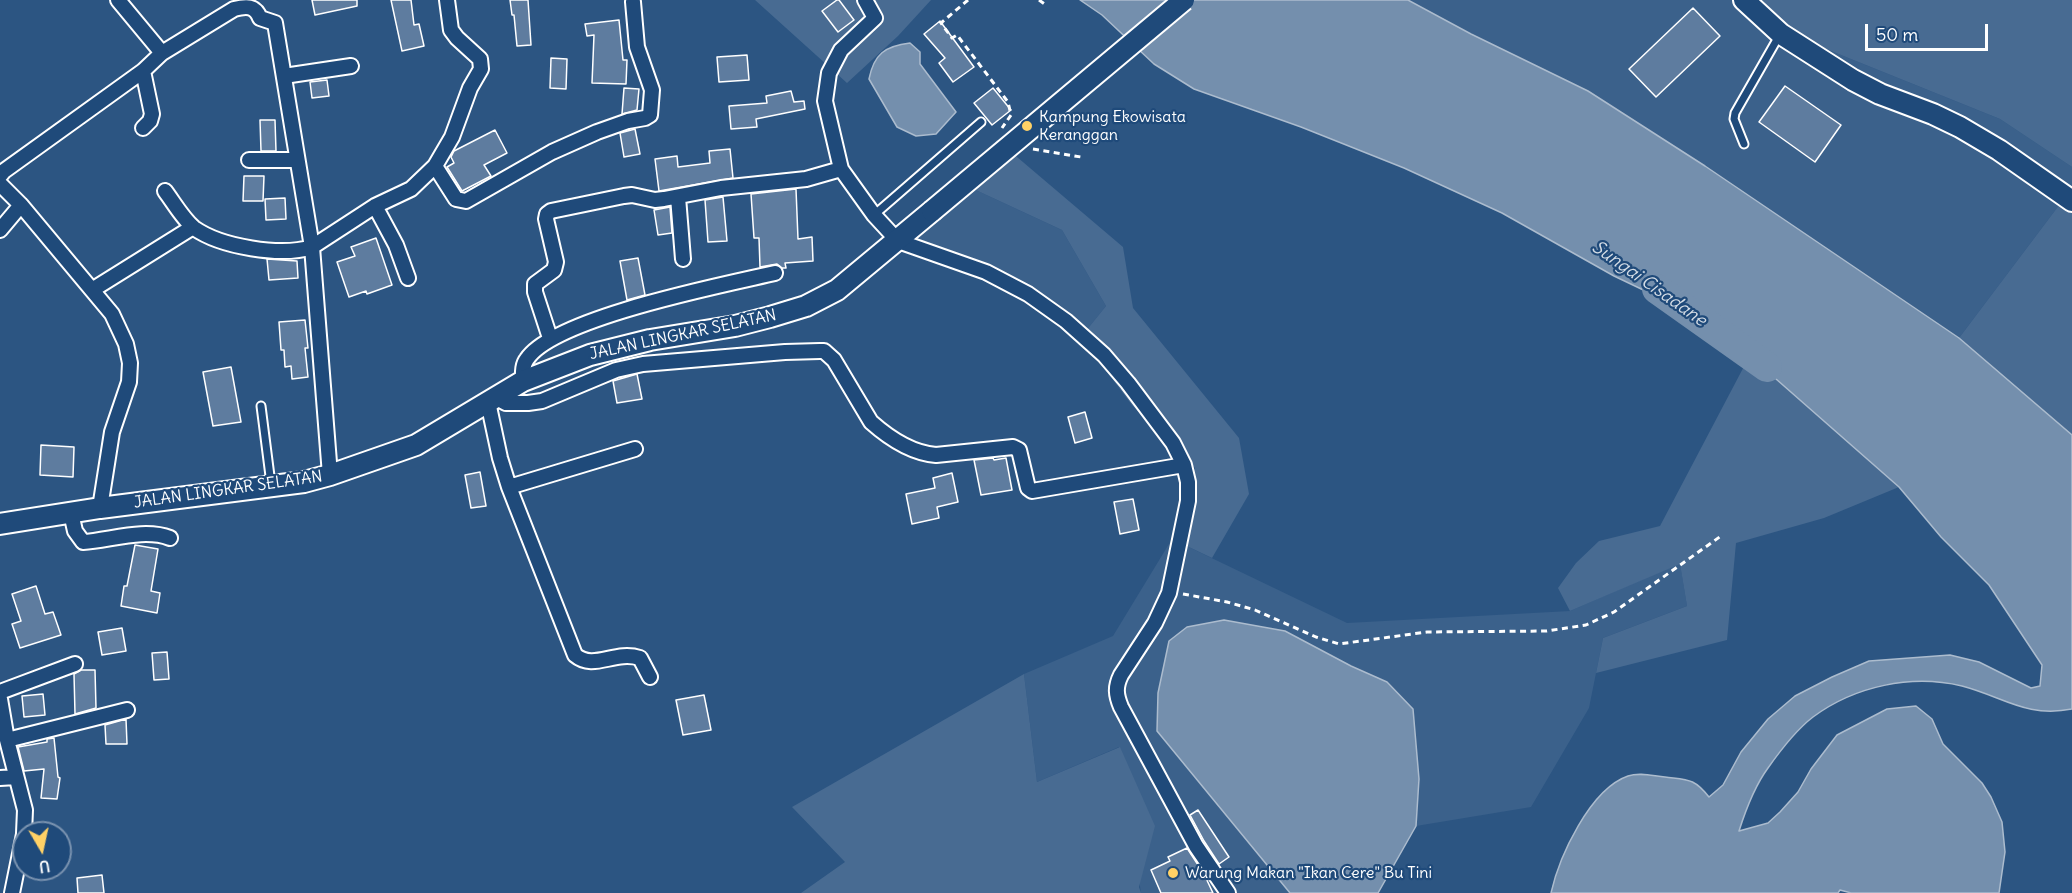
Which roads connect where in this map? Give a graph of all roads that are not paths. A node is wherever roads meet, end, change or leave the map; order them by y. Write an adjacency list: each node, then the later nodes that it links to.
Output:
1 (118, 0): 8 (street)
2 (447, 0): 17 (street)
3 (864, 0): 18 (street)
4 (1184, 0): 29 (main road, JALAN LINGKAR SELATAN, bridge)
5 (1744, 0): 7 (main road)
6 (633, 2): 17 (street)
7 (1780, 34): 14 (lane); 23 (main road)
8 (162, 53): 10 (street); 11 (street)
9 (351, 66): 11 (street)
10 (143, 71): 13 (street); 19 (street)
11 (284, 76): 16 (street)
12 (981, 122): 26 (lane)
13 (143, 128)
14 (1744, 144)
15 (249, 160): 16 (street)
16 (296, 160): 30 (street)
17 (435, 166): 25 (street)
18 (841, 169): 22 (street); 26 (street)
19 (0, 176)
20 (0, 184): 24 (street)
21 (165, 191): 27 (street)
22 (678, 197): 31 (street); 35 (street)
23 (2072, 201)
24 (21, 205): 28 (street); 34 (street)
25 (375, 206): 30 (street); 33 (street)
26 (874, 215): 29 (street)
27 (193, 227): 30 (street); 34 (street)
28 (0, 230)
29 (898, 241): 36 (main road, JALAN LINGKAR SELATAN); 40 (street)
30 (312, 247): 41 (street)
31 (683, 259)
32 (775, 273): 35 (street)
33 (408, 278)
34 (92, 290): 44 (street)
35 (550, 338): 36 (street)
36 (523, 381): 37 (main road, JALAN LINGKAR SELATAN)
37 (492, 400): 40 (street); 41 (main road, JALAN LINGKAR SELATAN); 43 (street)
38 (261, 406): 42 (lane)
39 (635, 449): 43 (street)
40 (1184, 465): 57 (street)
41 (330, 475): 42 (main road, JALAN LINGKAR SELATAN)
42 (272, 486): 44 (main road, JALAN LINGKAR SELATAN)
43 (509, 487): 49 (street)
44 (100, 508): 45 (main road, JALAN LINGKAR SELATAN)
45 (71, 513): 46 (main road, JALAN LINGKAR SELATAN); 47 (street)
46 (0, 524)
47 (170, 538)
48 (75, 664): 50 (street)
49 (650, 677)
50 (0, 692)
51 (0, 699): 53 (street)
52 (127, 710): 53 (street)
53 (6, 740): 54 (street)
54 (16, 777): 55 (street); 56 (street)
55 (0, 778)
56 (25, 821)
57 (1228, 893)

